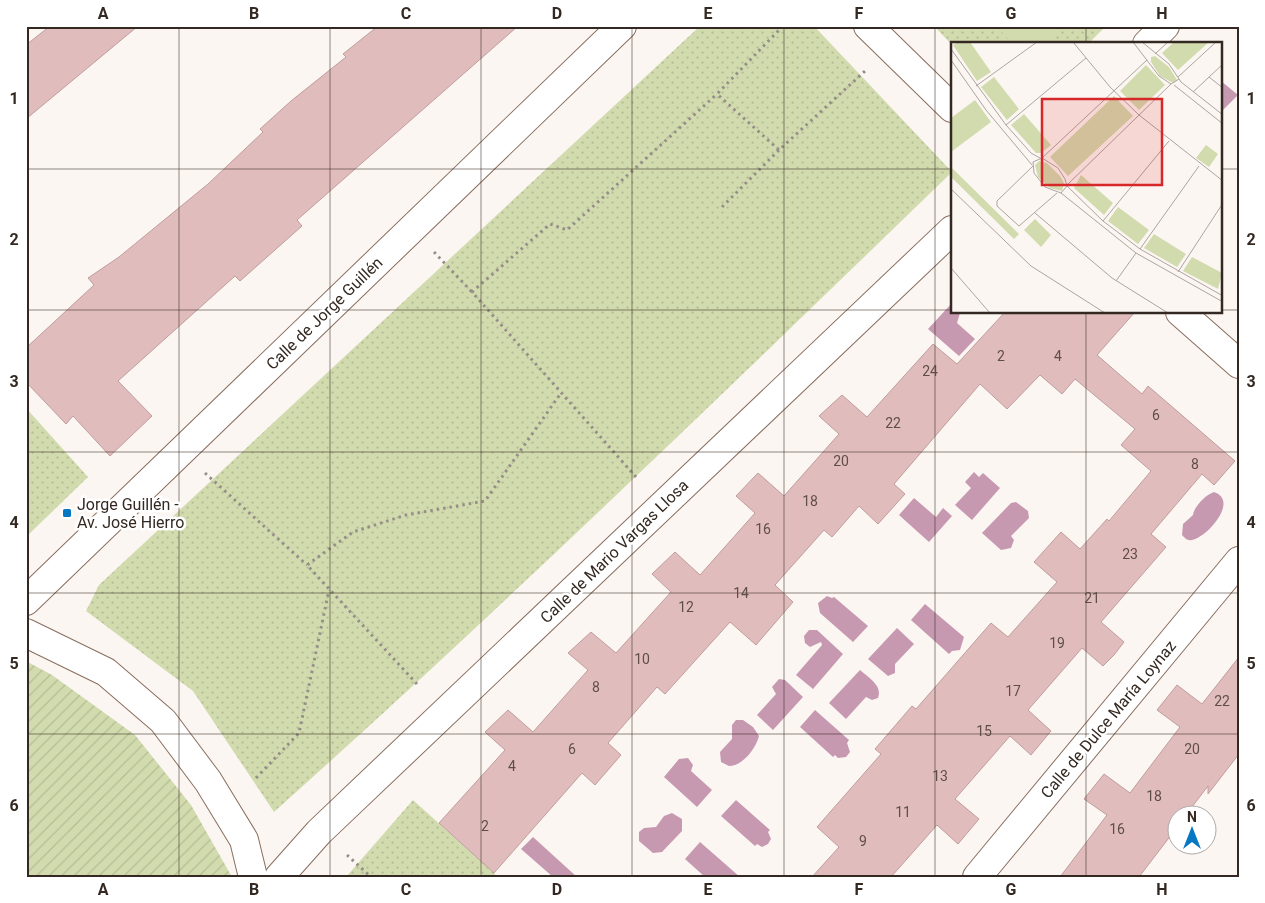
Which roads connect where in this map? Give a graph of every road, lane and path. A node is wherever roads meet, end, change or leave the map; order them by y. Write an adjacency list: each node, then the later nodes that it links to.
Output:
1 (622, 26): 24 (street, Calle de Jorge Guillén)
2 (783, 26): 7 (path)
3 (868, 26): 8 (street)
4 (1165, 26): 5 (street)
5 (1149, 42)
6 (865, 71): 9 (path)
7 (717, 94): 9 (path); 13 (path)
8 (951, 107)
9 (779, 150): 10 (path)
10 (722, 207)
11 (951, 231): 30 (street, Calle de Mario Vargas Llosa)
12 (433, 250): 13 (path)
13 (472, 292): 16 (path)
14 (1182, 314): 15 (street)
15 (1239, 364)
16 (561, 393): 18 (path); 22 (path)
17 (203, 471): 22 (path)
18 (636, 477)
19 (26, 539): 20 (path)
20 (31, 543)
21 (1239, 562): 32 (street, Calle de Dulce María Loynaz)
22 (306, 566): 23 (path)
23 (329, 590): 26 (path); 27 (path)
24 (26, 600)
25 (26, 633): 29 (street)
26 (417, 684)
27 (256, 778)
28 (347, 855): 31 (path)
29 (253, 877)
30 (279, 877)
31 (371, 877)
32 (977, 877)

